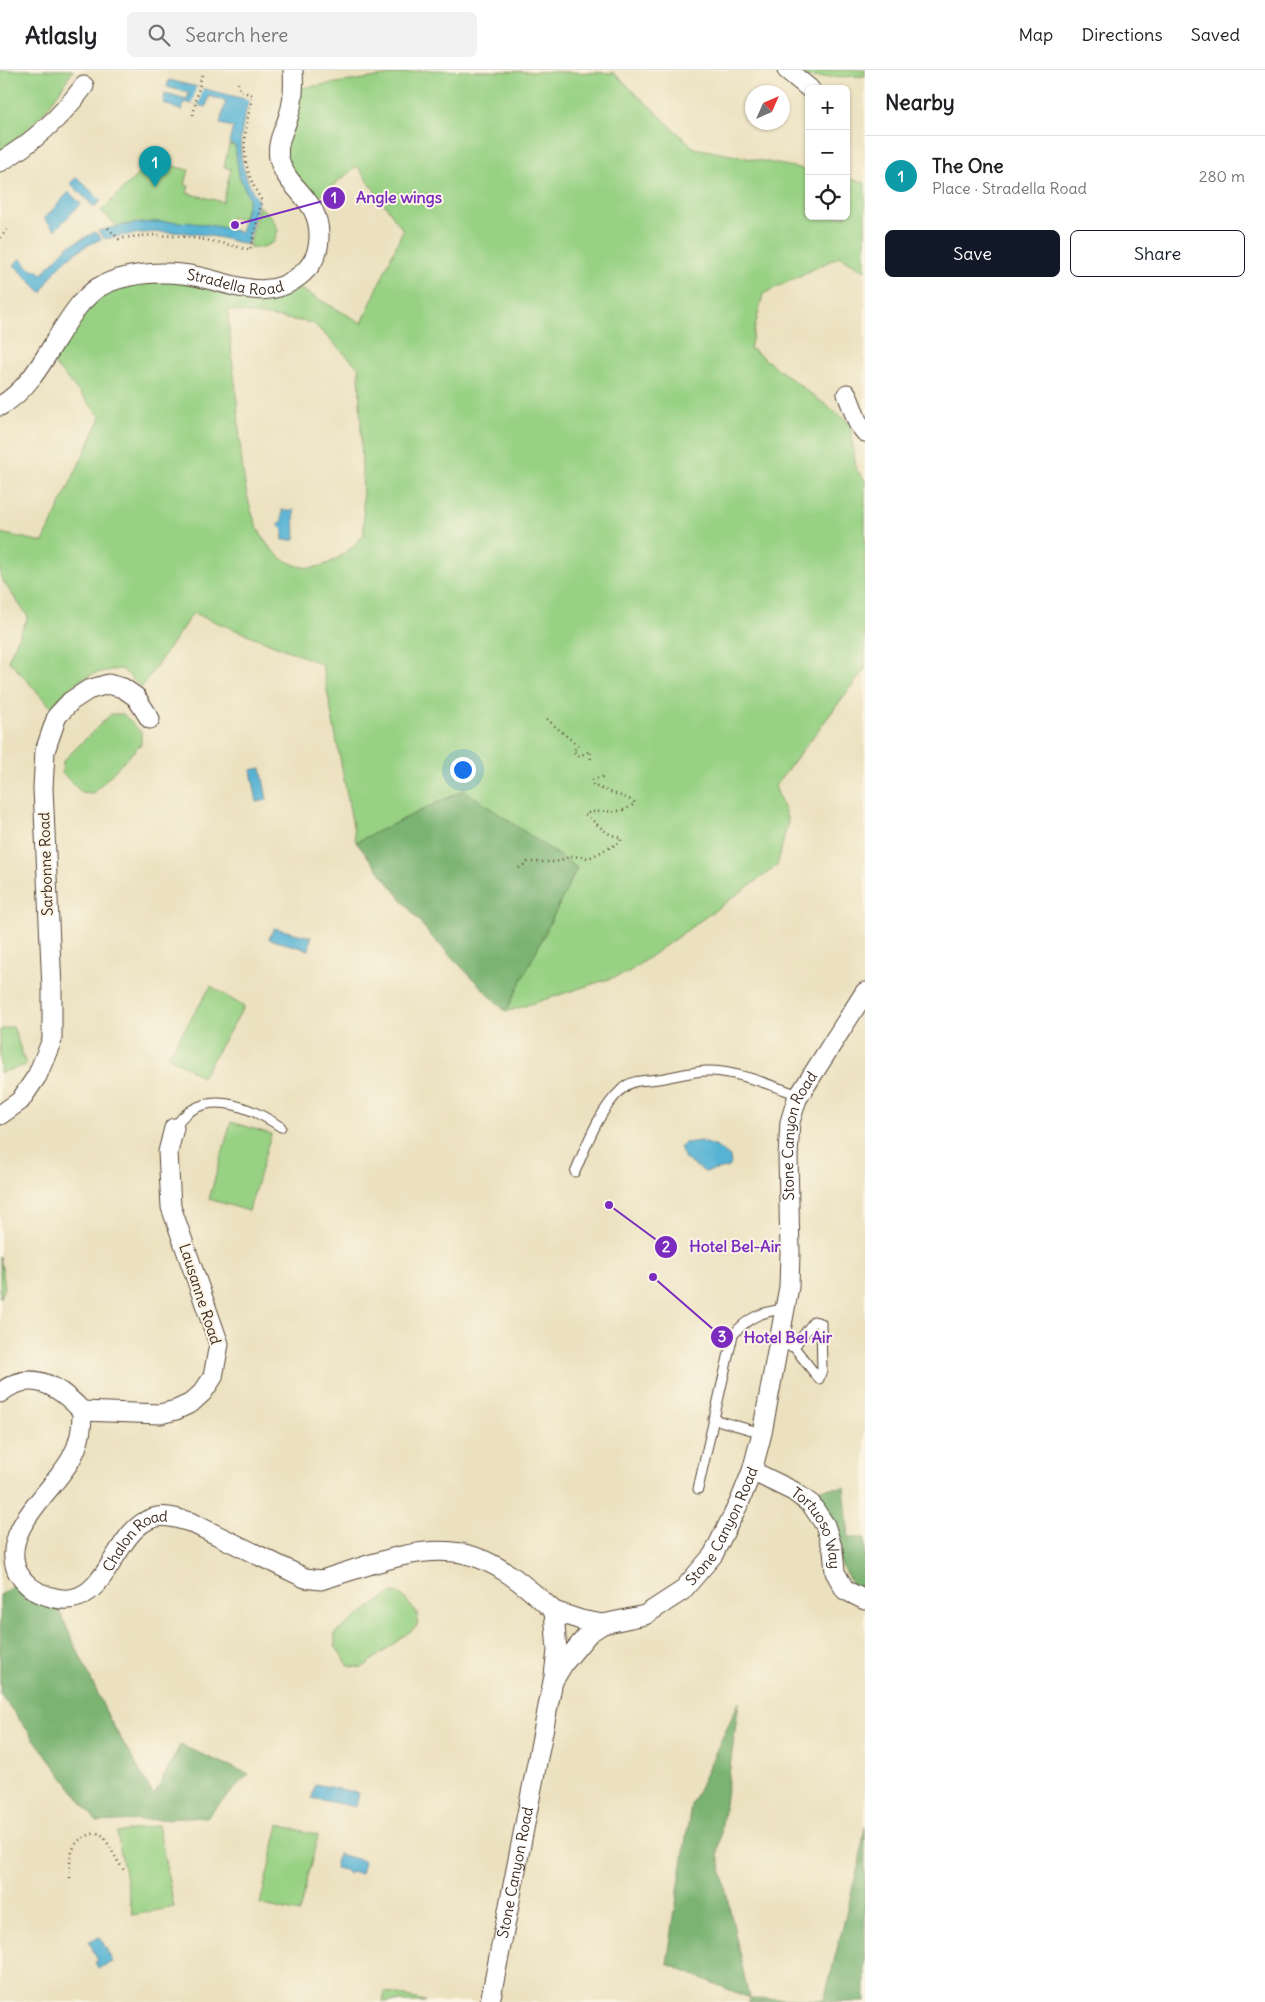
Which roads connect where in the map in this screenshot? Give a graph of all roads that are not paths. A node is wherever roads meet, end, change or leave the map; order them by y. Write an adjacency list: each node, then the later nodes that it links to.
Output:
1 (293, 70): 7 (street, Stradella Road)
2 (786, 70): 3 (street)
3 (805, 85)
4 (84, 86): 5 (street)
5 (0, 162)
6 (847, 394): 8 (street)
7 (0, 406)
8 (865, 432)
9 (150, 719): 12 (street, Sarbonne Road)
10 (865, 992): 11 (street, Stone Canyon Road)
11 (799, 1095): 15 (lane); 16 (street, Stone Canyon Road)
12 (0, 1115)
13 (281, 1127): 14 (lane)
14 (174, 1128): 19 (street, Lausanne Road)
15 (576, 1172)
16 (785, 1309): 17 (street, Stone Canyon Road); 20 (lane)
17 (786, 1346): 17 (lane); 21 (street, Stone Canyon Road)
18 (0, 1393): 19 (street)
19 (82, 1411): 25 (street, Chalon Road)
20 (713, 1419): 21 (lane); 23 (lane)
21 (762, 1433): 22 (street, Stone Canyon Road)
22 (752, 1471): 24 (street, Tortuoso Way); 26 (street, Stone Canyon Road)
23 (698, 1489)
24 (865, 1600)
25 (554, 1611): 26 (street, Chalon Road); 27 (street)
26 (603, 1624): 27 (street, Stone Canyon Road)
27 (553, 1681): 28 (street, Stone Canyon Road)
28 (490, 2002)

